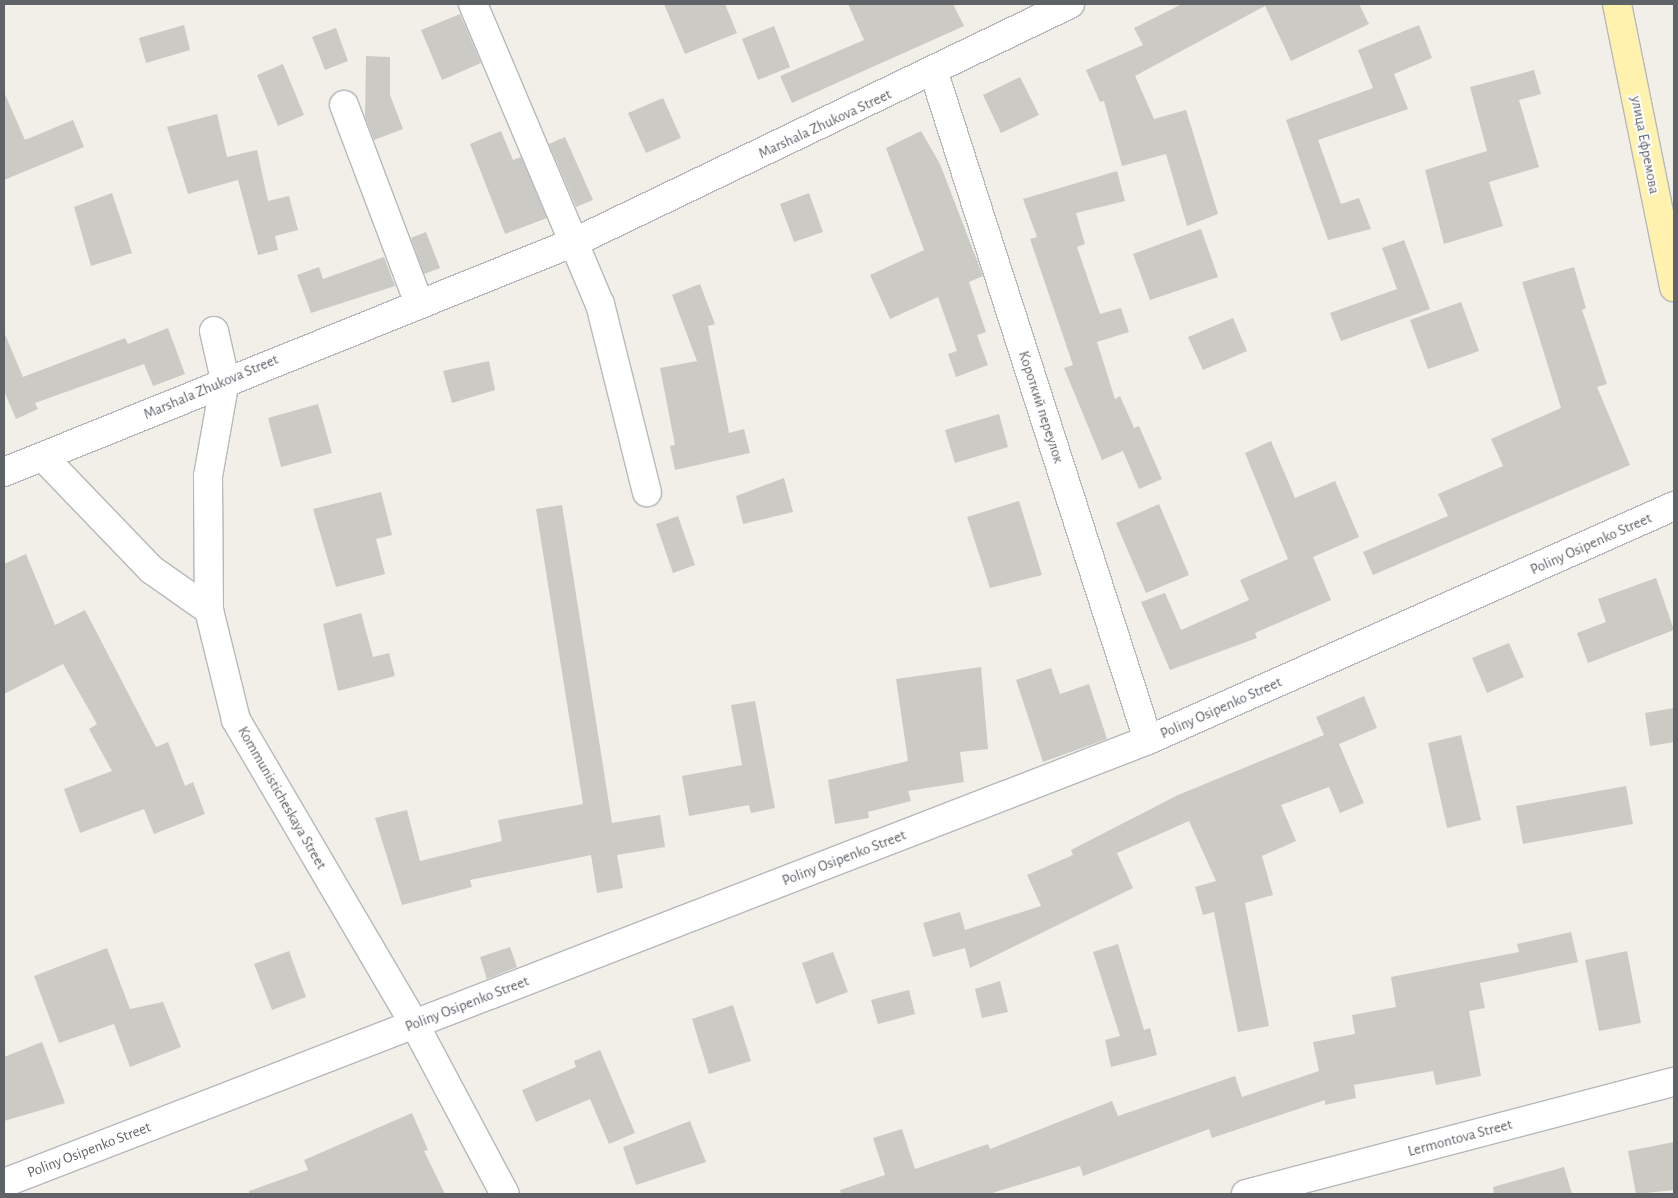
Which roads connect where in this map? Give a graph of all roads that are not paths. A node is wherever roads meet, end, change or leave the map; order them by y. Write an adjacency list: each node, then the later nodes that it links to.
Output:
1 (473, 4): 7 (street)
2 (1070, 4): 4 (street, Marshala Zhukova Street)
3 (1617, 4): 6 (main road, улица Ефремова)
4 (934, 73): 7 (street, Marshala Zhukova Street); 17 (street, Короткий переулок)
5 (344, 105): 9 (street)
6 (1667, 216): 8 (main road, улица Ефремова)
7 (577, 241): 9 (street, Marshala Zhukova Street); 14 (street)
8 (1674, 287)
9 (419, 304): 11 (street, Marshala Zhukova Street)
10 (214, 331): 11 (street, Kommunisticheskaya Street)
11 (225, 380): 12 (street, Marshala Zhukova Street); 16 (street, Kommunisticheskaya Street)
12 (45, 459): 13 (street, Marshala Zhukova Street); 16 (street)
13 (4, 472)
14 (647, 492)
15 (1674, 506): 17 (street, Poliny Osipenko Street)
16 (210, 610): 18 (street, Kommunisticheskaya Street)
17 (1148, 740): 18 (street, Poliny Osipenko Street)
18 (415, 1025): 20 (street, Poliny Osipenko Street); 21 (street, Kommunisticheskaya Street)
19 (1674, 1082): 22 (street, Lermontova Street)
20 (4, 1183)
21 (505, 1194)
22 (1246, 1194)

